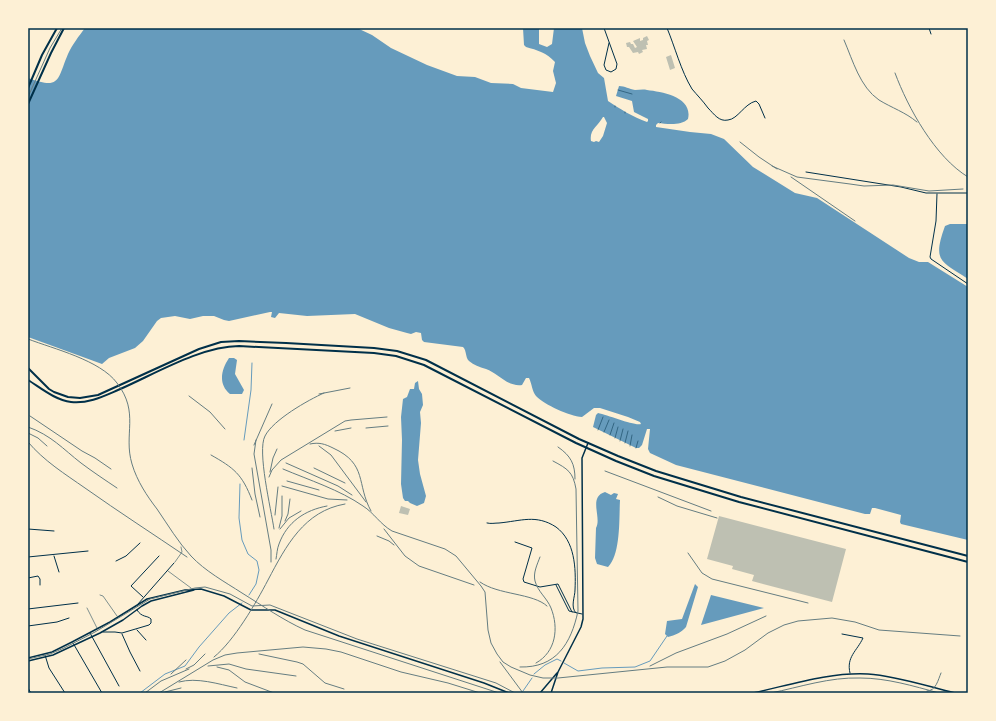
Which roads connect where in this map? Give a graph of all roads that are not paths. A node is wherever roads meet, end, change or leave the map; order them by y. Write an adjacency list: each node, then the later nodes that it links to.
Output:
1 (57, 28): 8 (main road)
2 (64, 28): 9 (main road)
3 (604, 28): 7 (street)
4 (667, 28): 10 (street)
5 (929, 28): 6 (street)
6 (931, 34)
7 (609, 43): 7 (street)
8 (28, 88)
9 (28, 104)
10 (765, 118)
11 (806, 172): 13 (street)
12 (968, 193): 13 (street)
13 (938, 194): 14 (street)
14 (968, 284)
15 (28, 368): 17 (main road)
16 (28, 380): 18 (main road)
17 (588, 443): 18 (street); 28 (main road)
18 (586, 448): 31 (main road); 46 (street)
19 (487, 523): 45 (street)
20 (28, 529): 21 (street)
21 (54, 530)
22 (515, 542): 45 (street)
23 (140, 543): 30 (street)
24 (181, 547): 32 (lane)
25 (88, 551): 26 (street)
26 (54, 555): 29 (street); 34 (street)
27 (159, 556): 39 (street)
28 (968, 556)
29 (28, 557)
30 (116, 561)
31 (968, 562)
32 (174, 563): 33 (street)
33 (168, 571): 37 (lane); 39 (street)
34 (58, 572)
35 (28, 578): 36 (street)
36 (40, 585)
37 (193, 590): 41 (street); 44 (street); 72 (street)
38 (100, 595): 47 (lane)
39 (143, 597): 41 (street)
40 (78, 603): 43 (street)
41 (138, 605): 47 (street)
42 (87, 608): 50 (lane)
43 (28, 609)
44 (136, 610): 51 (street); 53 (street)
45 (576, 613): 46 (street)
46 (583, 614): 65 (street)
47 (118, 617): 50 (street)
48 (68, 618): 49 (street)
49 (28, 626)
50 (97, 629): 52 (street)
51 (136, 630): 54 (street); 57 (street)
52 (90, 633): 56 (street); 58 (street)
53 (100, 633): 54 (street); 56 (street)
54 (122, 633): 64 (street)
55 (842, 634): 66 (street)
56 (92, 636): 59 (street); 67 (street)
57 (146, 640)
58 (72, 642): 59 (street); 60 (street)
59 (74, 645): 62 (street); 71 (street)
60 (44, 655): 61 (street); 62 (street)
61 (28, 658)
62 (45, 658): 63 (street); 70 (street)
63 (28, 662)
64 (140, 670)
65 (558, 672): 73 (street); 74 (street)
66 (850, 674): 75 (street); 76 (street)
67 (119, 686)
68 (28, 688): 69 (street)
69 (31, 693)
70 (65, 693)
71 (102, 693)
72 (509, 693)
73 (540, 693)
74 (551, 693)
75 (753, 693)
76 (955, 693)

